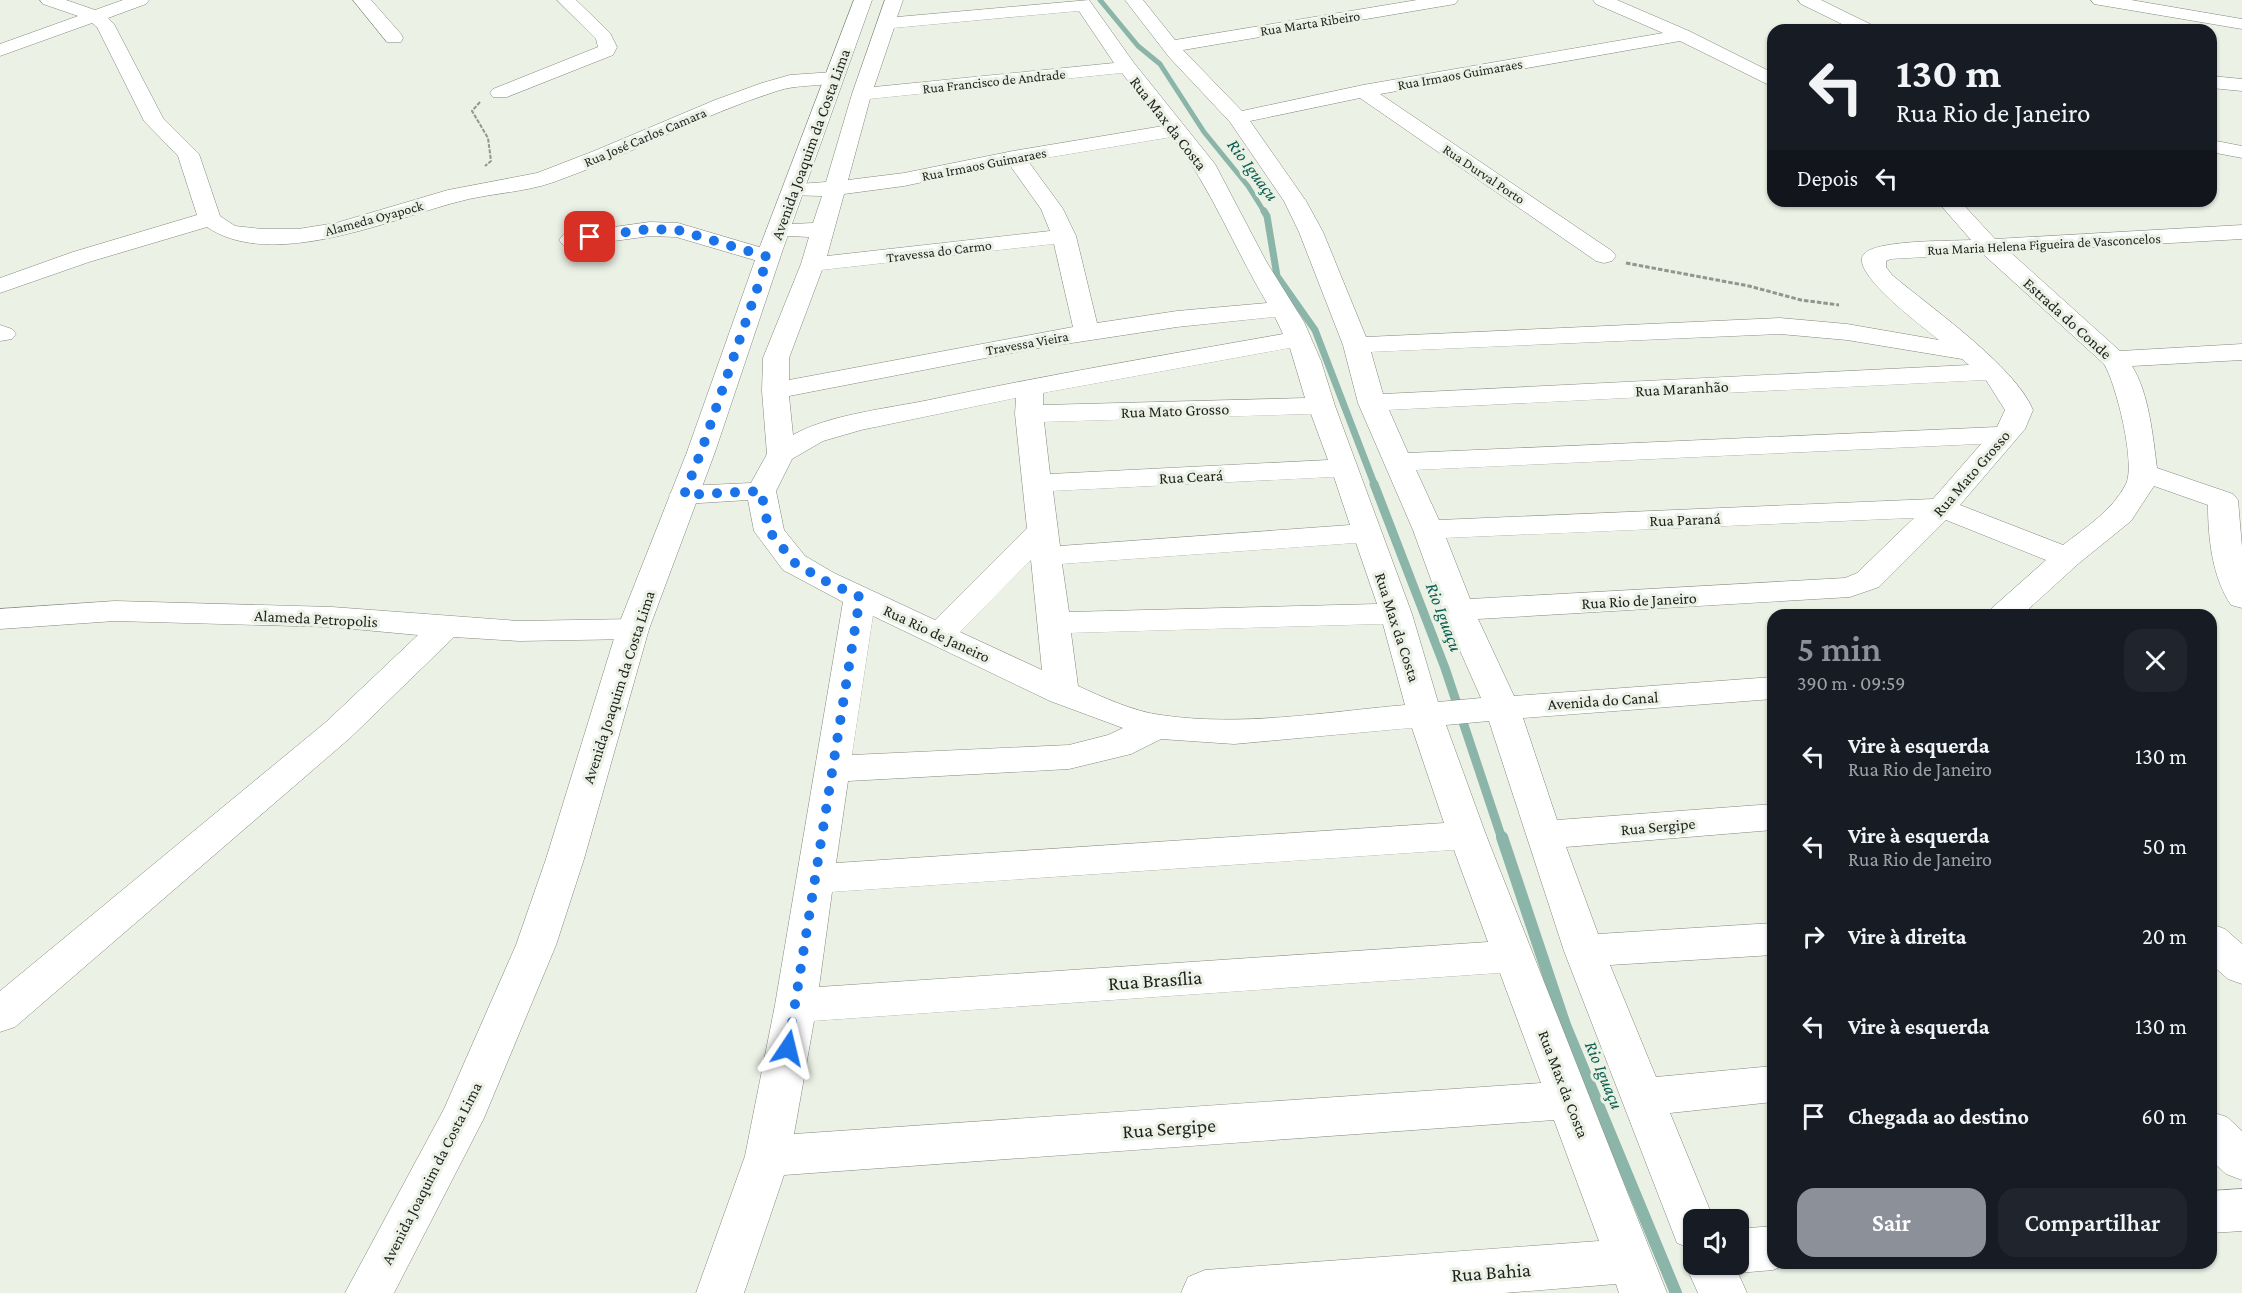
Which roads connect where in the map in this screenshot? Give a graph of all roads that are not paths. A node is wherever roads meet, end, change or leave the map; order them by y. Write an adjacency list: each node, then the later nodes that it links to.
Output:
1 (49, 0): 15 (street)
2 (140, 0): 15 (street)
3 (362, 0): 20 (street)
4 (566, 0): 29 (street)
5 (863, 0): 24 (street, Avenida Joaquim da Costa Lima)
6 (894, 0): 16 (street)
7 (1134, 0): 21 (street)
8 (1449, 0): 21 (street, Rua Marta Ribeiro)
9 (1602, 0): 19 (street)
10 (1807, 0): 17 (street)
11 (2100, 0): 14 (street)
12 (2173, 0): 14 (street)
13 (1082, 3): 16 (street); 23 (street, Rua Max da Costa)
14 (2147, 8): 18 (street)
15 (94, 16): 22 (street); 40 (street)
16 (886, 23): 30 (street)
17 (1856, 24)
18 (2242, 24)
19 (1683, 35): 25 (street); 28 (street, Rua Irmaos Guimaraes)
20 (394, 38)
21 (1171, 46): 31 (street)
22 (0, 50)
23 (1127, 68): 30 (street, Rua Francisco de Andrade); 32 (street, Rua Max da Costa)
24 (833, 78): 36 (street, Avenida Joaquim da Costa Lima); 38 (street, Rua José Carlos Camara)
25 (1767, 78)
26 (2217, 83): 27 (street)
27 (2242, 85)
28 (1363, 91): 31 (street, Rua Irmaos Guimaraes); 47 (street, Rua Durval Porto)
29 (500, 93)
30 (862, 94): 37 (street)
31 (1237, 118): 54 (street)
32 (1175, 130): 35 (street, Rua Irmaos Guimaraes); 51 (street, Rua Max da Costa)
33 (2217, 147): 34 (street)
34 (2242, 152)
35 (1014, 157): 37 (street, Rua Irmaos Guimaraes); 43 (street)
36 (793, 190): 37 (street, Rua Irmaos Guimaraes); 45 (street, Avenida Joaquim da Costa Lima)
37 (835, 190): 41 (street)
38 (456, 195): 40 (street, Alameda Oyapock)
39 (1953, 207): 46 (street, Estrada do Conde)
40 (210, 219): 50 (street)
41 (822, 230): 45 (street); 48 (street)
42 (2242, 232): 46 (street, Rua Maria Helena Figueira de Vasconcelos)
43 (1064, 236): 48 (street, Travessa do Carmo); 52 (street)
44 (570, 240): 45 (street)
45 (773, 244): 70 (street, Avenida Joaquim da Costa Lima)
46 (1990, 247): 49 (street, Rua Maria Helena Figueira de Vasconcelos); 57 (street, Estrada do Conde)
47 (1604, 256)
48 (813, 264): 59 (street)
49 (1883, 280): 55 (street, Rua Mato Grosso)
50 (0, 286)
51 (1282, 309): 52 (street, Travessa Vieira); 53 (street, Rua Max da Costa)
52 (1088, 333): 59 (street, Travessa Vieira)
53 (1298, 339): 60 (street); 62 (street, Rua Max da Costa)
54 (1356, 345): 55 (street); 61 (street)
55 (1969, 352): 58 (street, Rua Mato Grosso)
56 (2242, 352): 57 (street)
57 (2114, 359): 67 (street, Estrada do Conde)
58 (1993, 372): 61 (street, Rua Maranhão); 63 (street, Rua Mato Grosso)
59 (775, 391): 64 (street)
60 (1029, 400): 62 (street, Rua Mato Grosso); 64 (street); 68 (street)
61 (1372, 404): 65 (street)
62 (1321, 406): 66 (street, Rua Max da Costa)
63 (2005, 435): 65 (street); 72 (street, Rua Mato Grosso)
64 (781, 454): 69 (street)
65 (1397, 462): 73 (street)
66 (1345, 468): 68 (street, Rua Ceará); 74 (street, Rua Max da Costa)
67 (2144, 473): 71 (street); 76 (street)
68 (1037, 483): 75 (street)
69 (761, 491): 70 (street); 78 (street, Rua Rio de Janeiro)
70 (684, 495): 86 (street, Avenida Joaquim da Costa Lima)
71 (2233, 502): 79 (street)
72 (1941, 508): 73 (street, Rua Paraná); 76 (street); 77 (street, Rua Mato Grosso)
73 (1428, 530): 81 (street)
74 (1366, 533): 75 (street); 82 (street, Rua Max da Costa)
75 (1044, 543): 84 (street); 87 (street)
76 (2067, 556): 80 (street)
77 (1821, 590): 81 (street, Rua Rio de Janeiro)
78 (860, 597): 87 (street, Rua Rio de Janeiro); 93 (street)
79 (2242, 598)
80 (2010, 609)
81 (1458, 610): 90 (street)
82 (1396, 614): 84 (street); 91 (street, Rua Max da Costa)
83 (0, 619): 85 (street, Alameda Petropolis)
84 (1053, 623): 89 (street)
85 (445, 627): 86 (street, Alameda Petropolis); 104 (street)
86 (633, 629): 118 (street, Avenida Joaquim da Costa Lima)
87 (939, 634): 89 (street, Rua Rio de Janeiro)
88 (1767, 688): 90 (street, Avenida do Canal)
89 (1062, 693): 92 (street, Rua Rio de Janeiro)
90 (1498, 708): 91 (street, Avenida do Canal); 96 (street)
91 (1429, 716): 92 (street, Rua Rio de Janeiro); 95 (street, Rua Max da Costa)
92 (1157, 727): 93 (street)
93 (832, 769): 97 (street)
94 (1767, 817): 96 (street, Rua Sergipe)
95 (1467, 835): 97 (street); 101 (street, Rua Max da Costa)
96 (1543, 835): 100 (street)
97 (814, 879): 103 (street)
98 (1767, 939): 100 (street)
99 (2217, 945): 102 (street)
100 (1584, 951): 106 (street)
101 (1514, 956): 103 (street, Rua Brasília); 107 (street, Rua Max da Costa)
102 (2242, 968)
103 (796, 1005): 109 (street)
104 (0, 1015)
105 (1767, 1085): 106 (street)
106 (1641, 1097): 111 (street)
107 (1570, 1100): 109 (street, Rua Sergipe); 117 (street, Rua Max da Costa)
108 (2217, 1137): 110 (street)
109 (768, 1156): 119 (street)
110 (2242, 1160)
111 (1686, 1209)
112 (2242, 1210): 113 (street)
113 (2217, 1212)
114 (1767, 1249): 115 (street)
115 (1749, 1250)
116 (1714, 1275): 121 (street)
117 (1638, 1277): 120 (street, Rua Bahia)
118 (369, 1293)
119 (720, 1293)
120 (1205, 1293)
121 (1723, 1293)

